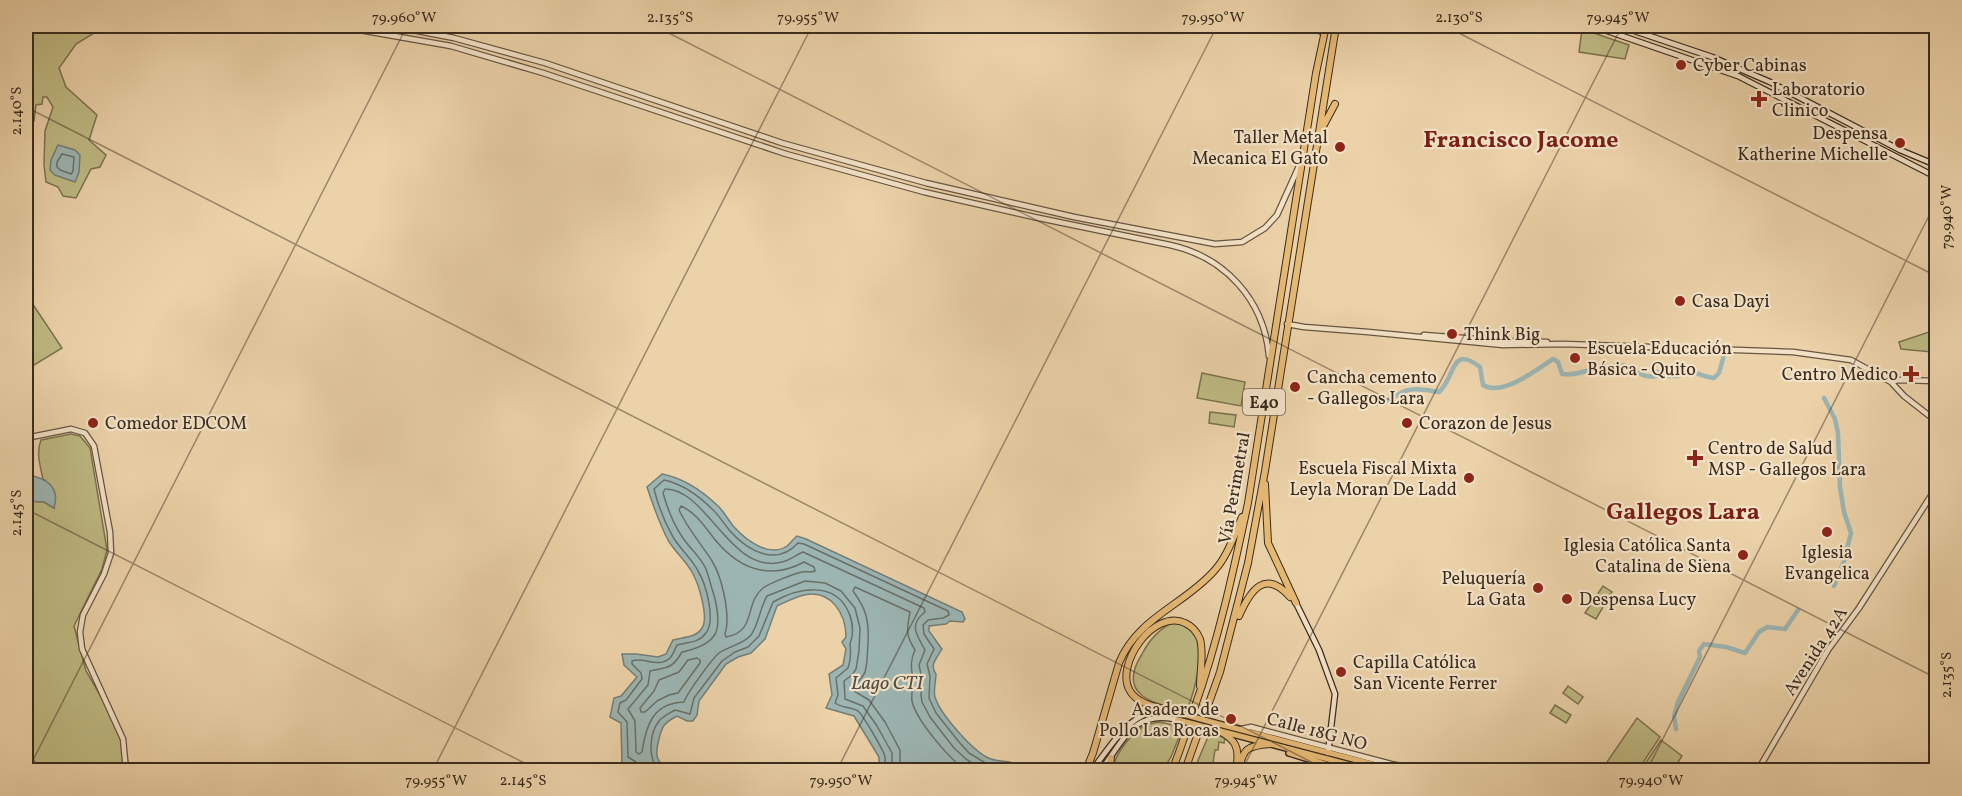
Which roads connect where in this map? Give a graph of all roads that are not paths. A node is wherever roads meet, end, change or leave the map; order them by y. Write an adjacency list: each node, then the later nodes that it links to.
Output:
1 (337, 26): 14 (street)
2 (392, 26): 13 (street)
3 (1304, 26): 7 (street)
4 (1336, 26): 9 (highway, Vía Perimetral / E40)
5 (1593, 26): 12 (street)
6 (1620, 26): 11 (street)
7 (1325, 29): 10 (highway, Vía Perimetral / E40)
8 (1335, 104): 9 (highway)
9 (1318, 135): 15 (highway, Vía Perimetral / E40)
10 (1304, 156): 13 (street); 16 (highway, Vía Perimetral / E40)
11 (1936, 165)
12 (1936, 177)
13 (1074, 217): 14 (street)
14 (1072, 225): 16 (street)
15 (1287, 324): 18 (street); 21 (highway, Vía Perimetral / E40)
16 (1269, 371): 23 (highway, Vía Perimetral / E40)
17 (1936, 381): 18 (street)
18 (1891, 382): 19 (street)
19 (1936, 421)
20 (26, 438): 36 (street)
21 (1265, 471): 24 (highway); 25 (highway, Vía Perimetral / E40)
22 (1936, 488): 46 (street, Avenida 42A)
23 (1248, 503): 26 (highway, Vía Perimetral / E40); 37 (highway)
24 (1296, 603): 25 (highway); 32 (street)
25 (1232, 633): 35 (highway, Vía Perimetral / E40)
26 (1200, 693): 27 (highway); 41 (highway, Vía Perimetral / E40)
27 (1175, 712): 29 (main road, bridge); 38 (street)
28 (1178, 720): 29 (main road, bridge); 33 (street)
29 (1214, 726): 30 (main road); 32 (main road)
30 (1221, 732): 31 (main road); 42 (highway)
31 (1272, 745): 34 (main road); 42 (highway); 43 (main road)
32 (1328, 751): 44 (main road); 45 (street, Calle 18G NO)
33 (1111, 758): 39 (street); 40 (highway)
34 (1328, 765)
35 (1186, 769)
36 (126, 771)
37 (1086, 771)
38 (1092, 771)
39 (1101, 771)
40 (1109, 771)
41 (1170, 771)
42 (1237, 771)
43 (1370, 771)
44 (1395, 771)
45 (1421, 771)
46 (1758, 771)

